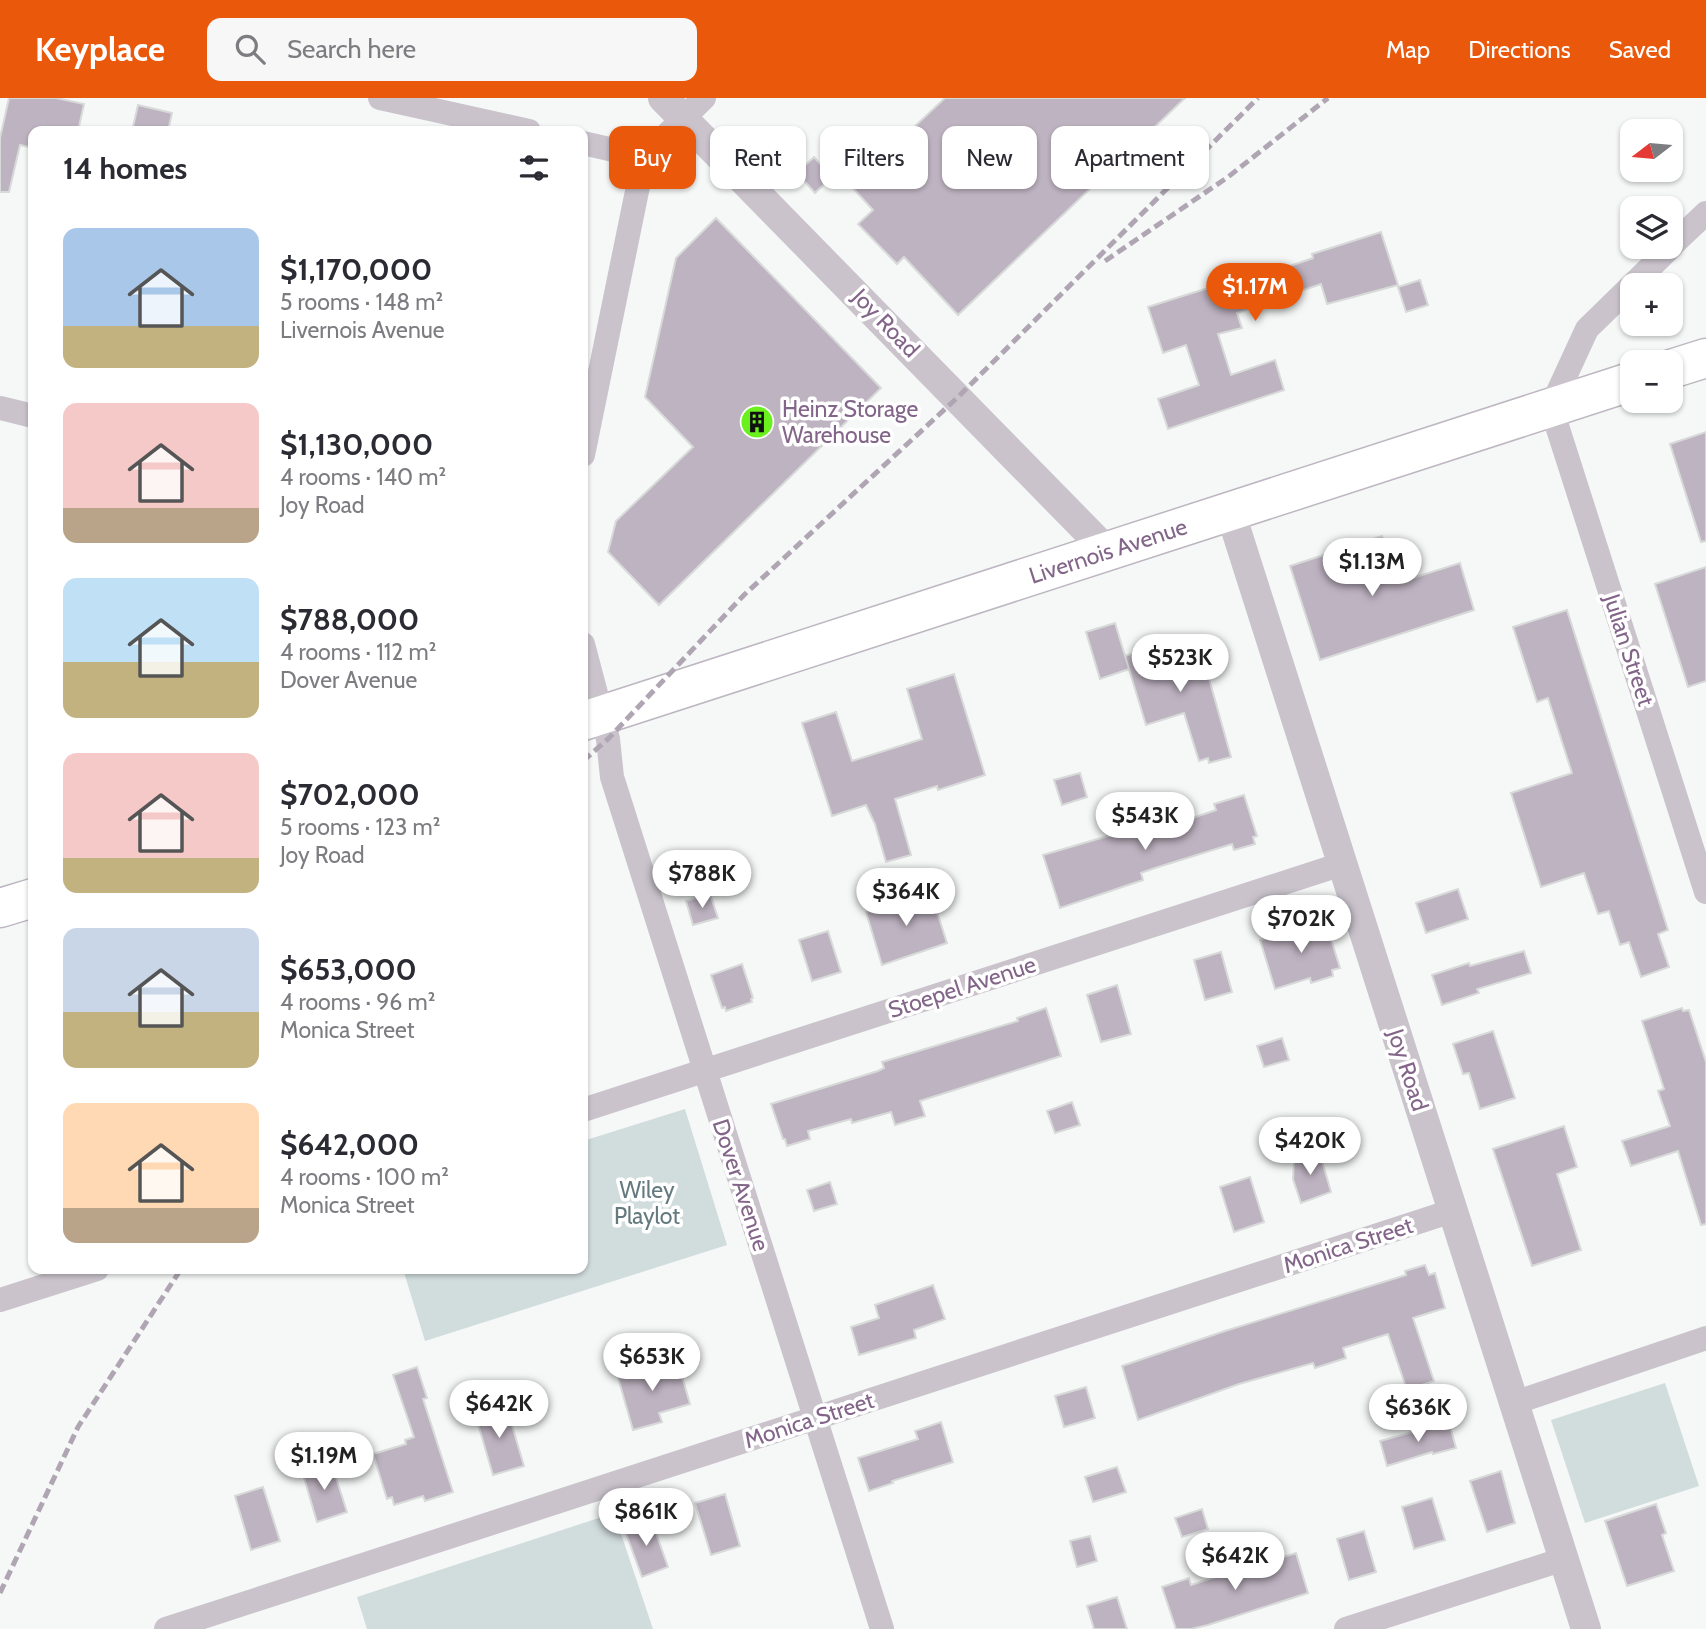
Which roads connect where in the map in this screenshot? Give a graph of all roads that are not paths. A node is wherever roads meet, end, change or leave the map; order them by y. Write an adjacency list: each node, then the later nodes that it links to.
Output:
1 (380, 98): 3 (street)
2 (683, 105): 4 (street); 19 (street, Joy Road)
3 (506, 126)
4 (667, 126)
5 (588, 144): 6 (street)
6 (609, 149)
7 (637, 189): 17 (street)
8 (1706, 213): 9 (street)
9 (1683, 235)
10 (1659, 259): 14 (street)
11 (1706, 358): 12 (main road)
12 (1683, 365)
13 (1620, 385): 14 (main road, Livernois Avenue)
14 (1551, 407): 18 (main road, Livernois Avenue); 23 (street, Julian Street)
15 (0, 408): 16 (street)
16 (28, 415)
17 (588, 431)
18 (1230, 511): 19 (main road, Livernois Avenue); 22 (street, Joy Road)
19 (1107, 551): 21 (main road, Livernois Avenue)
20 (588, 671): 21 (street, Dover Avenue)
21 (598, 725): 26 (street, Dover Avenue)
22 (1342, 864): 26 (street, Stoepel Avenue); 28 (street, Joy Road)
23 (1706, 892)
24 (28, 900): 25 (main road)
25 (0, 908)
26 (705, 1071): 27 (street, Stoepel Avenue); 33 (street, Dover Avenue)
27 (588, 1108)
28 (1452, 1211): 32 (street, Joy Road); 33 (street, Monica Street)
29 (81, 1274): 30 (street)
30 (0, 1300)
31 (1706, 1338): 32 (street)
32 (1514, 1403): 34 (street, Joy Road)
33 (815, 1418): 35 (street, Monica Street); 36 (street, Dover Avenue)
34 (1564, 1559): 37 (street); 38 (street, Joy Road)
35 (166, 1629)
36 (882, 1629)
37 (1346, 1629)
38 (1586, 1629)

